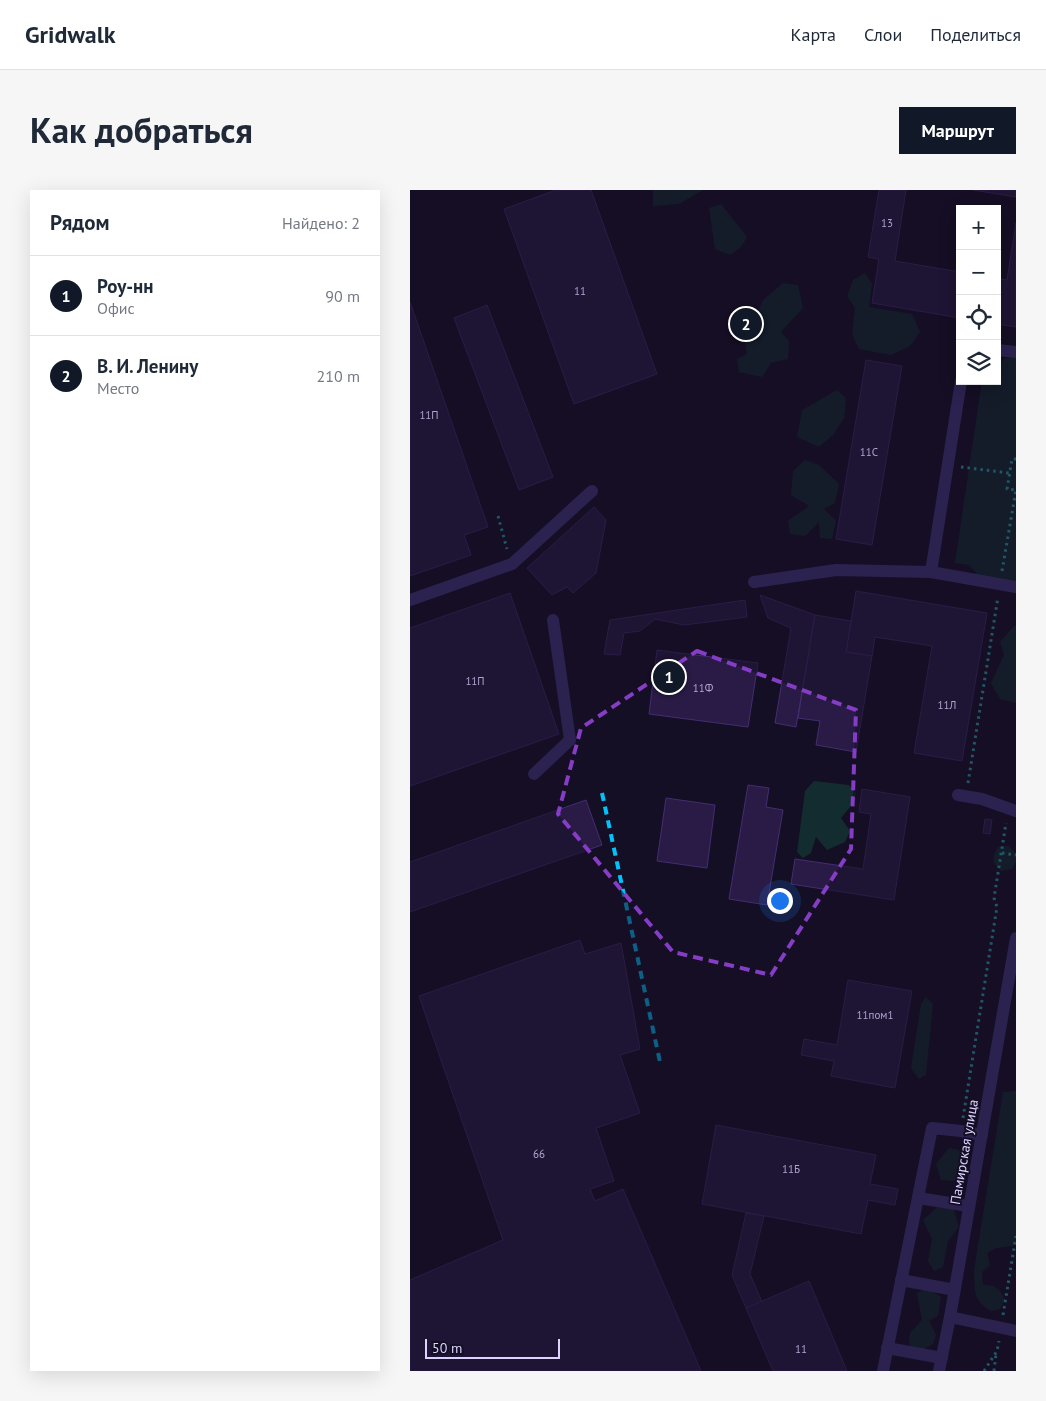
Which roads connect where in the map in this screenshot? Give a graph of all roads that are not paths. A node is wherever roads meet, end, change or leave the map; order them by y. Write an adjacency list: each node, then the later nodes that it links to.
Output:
1 (1001, 350): 2 (street)
2 (1016, 352)
3 (960, 385): 5 (street)
4 (592, 491): 8 (street)
5 (931, 572): 6 (street); 7 (street)
6 (754, 582)
7 (1016, 588)
8 (410, 600)
9 (553, 620): 10 (street)
10 (534, 774)
11 (962, 796): 12 (street)
12 (1012, 809)
13 (1016, 938): 14 (street, Памирская улица)
14 (982, 1135): 15 (street); 16 (street, Памирская улица)
15 (918, 1198): 16 (street); 17 (street)
16 (969, 1206): 18 (street, Памирская улица)
17 (901, 1280): 18 (street); 21 (street)
18 (954, 1290): 19 (street, Памирская улица)
19 (950, 1317): 20 (street); 22 (street, Памирская улица)
20 (1016, 1330)
21 (887, 1348): 22 (street); 23 (street)
22 (942, 1358): 24 (street, Памирская улица)
23 (882, 1371)
24 (939, 1371)

